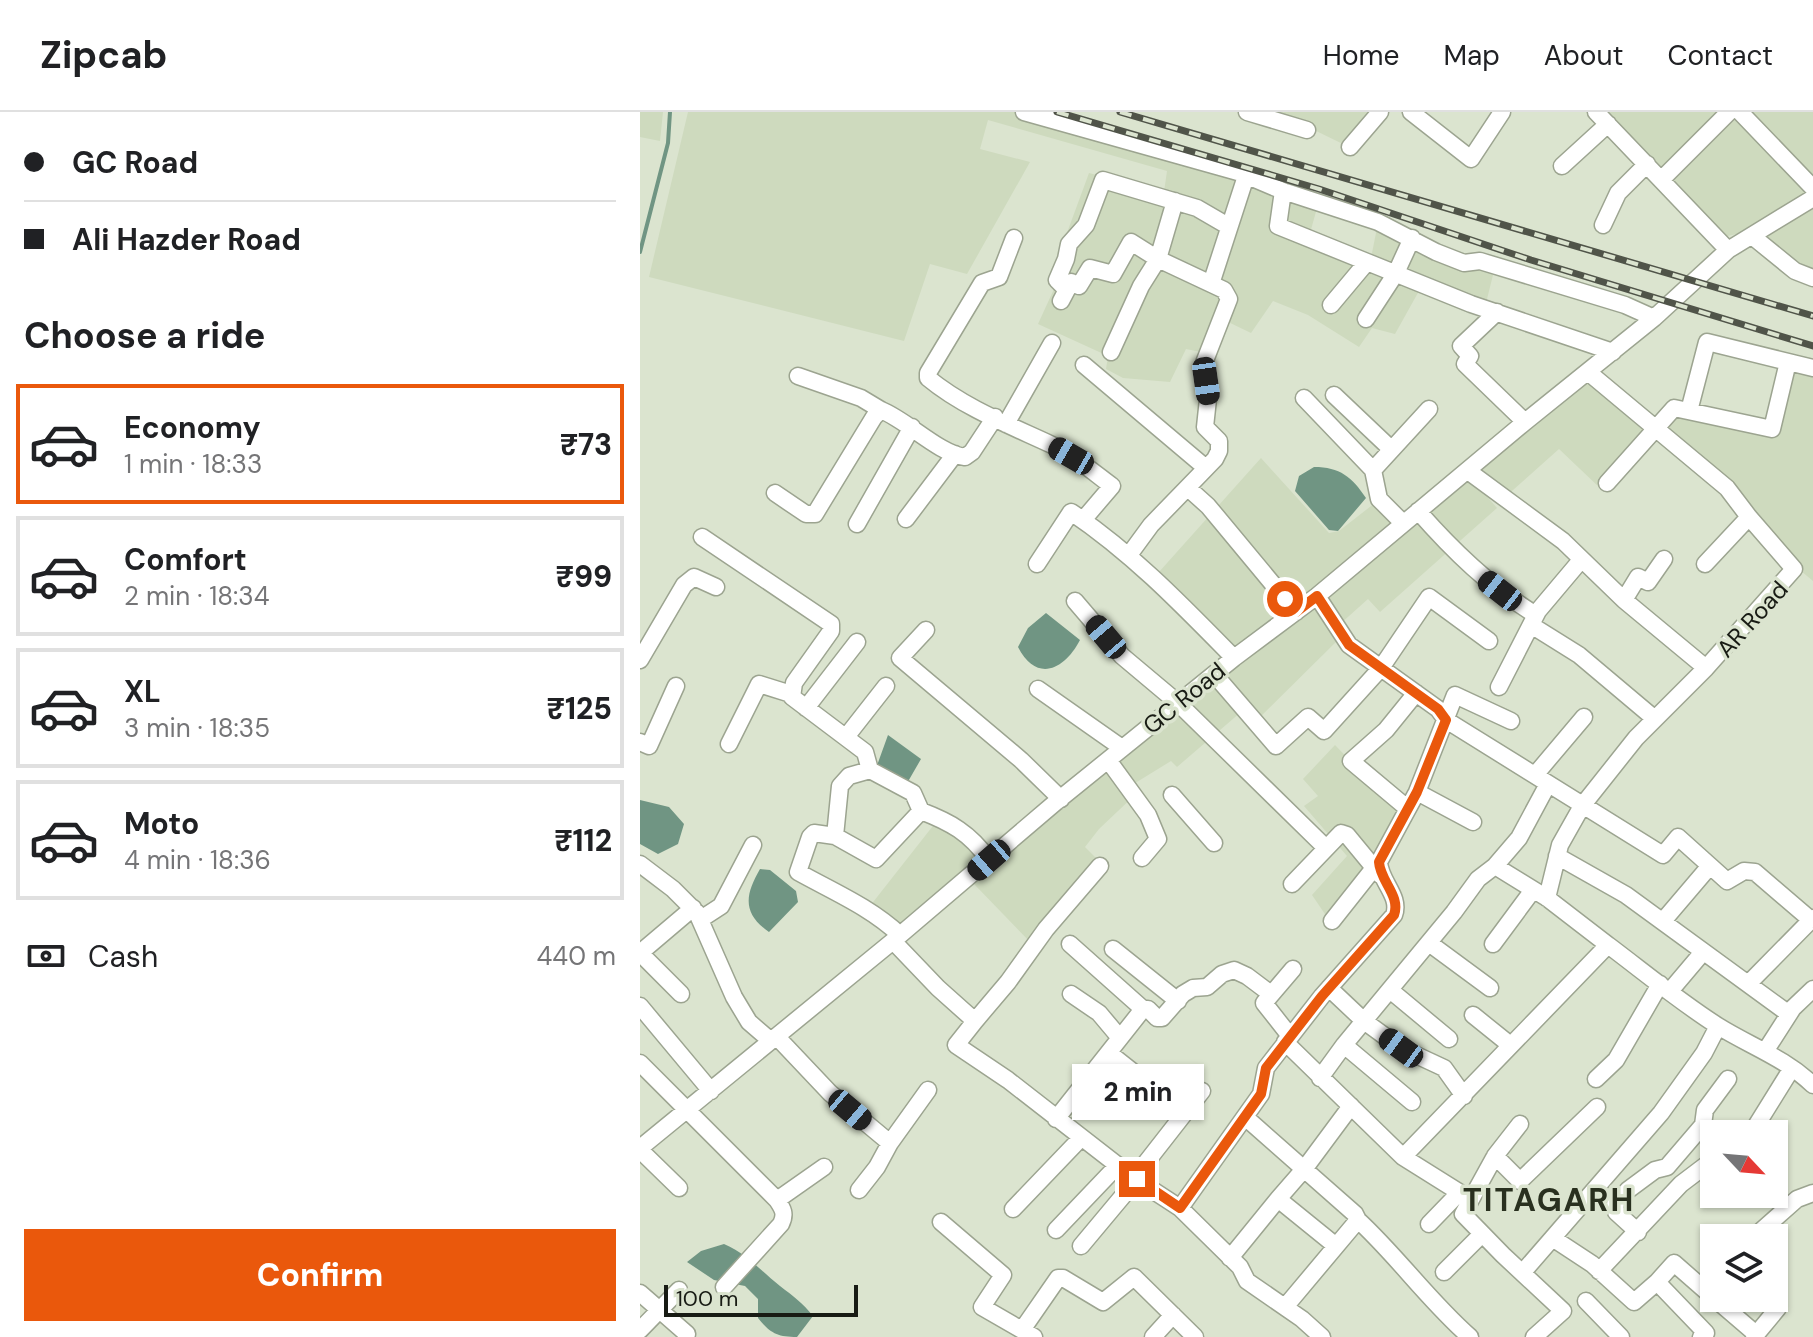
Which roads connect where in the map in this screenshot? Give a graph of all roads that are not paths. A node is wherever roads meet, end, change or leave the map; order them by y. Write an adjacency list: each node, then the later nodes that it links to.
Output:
1 (1024, 112): 13 (street)
2 (1247, 112): 9 (street)
3 (1380, 112): 10 (street)
4 (1411, 112): 5 (street)
5 (1502, 112)
6 (1729, 112): 14 (street)
7 (1740, 112): 15 (street)
8 (1602, 118): 11 (street); 12 (street)
9 (1307, 130)
10 (1350, 147)
11 (1647, 164): 14 (street); 19 (street)
12 (1562, 166)
13 (1246, 176): 16 (street); 20 (street)
14 (1662, 179): 24 (street)
15 (1813, 188)
16 (1283, 191): 23 (street); 26 (street)
17 (1813, 198): 21 (street, GC Road)
18 (1175, 201): 20 (street); 25 (street); 25 (street)
19 (1603, 225)
20 (1228, 226): 29 (street)
21 (1752, 236): 24 (street, GC Road); 28 (street)
22 (1014, 238): 47 (street)
23 (1412, 238): 27 (street); 32 (street)
24 (1728, 250): 32 (street, GC Road)
25 (1158, 259): 29 (street); 35 (street)
26 (1367, 262): 27 (street); 30 (street)
27 (1396, 273): 31 (street); 33 (street)
28 (1813, 278)
29 (1211, 284): 53 (street)
30 (1331, 305)
31 (1497, 312): 36 (street); 48 (street)
32 (1654, 318): 36 (street, GC Road)
33 (1366, 319)
34 (1052, 343): 47 (street)
35 (1111, 352)
36 (1613, 352): 40 (street, GC Road)
37 (1788, 362): 39 (street); 46 (street); 46 (street)
38 (1084, 365): 53 (street)
39 (1813, 368)
40 (1588, 372): 48 (street, GC Road); 50 (street, AR Road)
41 (798, 376): 45 (street)
42 (1334, 395): 51 (street)
43 (1304, 398): 54 (street)
44 (1429, 409): 51 (street)
45 (881, 410): 49 (street); 58 (street)
46 (1689, 411): 50 (street)
47 (1000, 420): 52 (street); 62 (street)
48 (1525, 422): 55 (street, GC Road)
49 (912, 427): 52 (street); 64 (street)
50 (1655, 428): 56 (street); 60 (street, AR Road)
51 (1391, 449): 54 (street)
52 (955, 454): 61 (street)
53 (1206, 468): 57 (street)
54 (1373, 470): 63 (street)
55 (1468, 471): 59 (street, GC Road); 68 (street)
56 (1607, 483)
57 (1188, 488): 66 (street); 75 (street)
58 (775, 493)
59 (1418, 511): 63 (street, GC Road); 76 (street)
60 (1749, 517): 70 (street); 83 (street, AR Road)
61 (906, 519)
62 (1083, 520): 66 (street); 69 (street)
63 (1403, 523): 72 (street, GC Road)
64 (857, 524)
65 (702, 537): 90 (street)
66 (1129, 555): 80 (street)
67 (1664, 559): 73 (street)
68 (1581, 560): 73 (street); 76 (street)
69 (1037, 564)
70 (1705, 564)
71 (716, 587): 81 (street)
72 (1317, 596): 75 (street, GC Road); 82 (street)
73 (1624, 600): 83 (street)
74 (1075, 601): 91 (street)
75 (1296, 612): 80 (street, GC Road)
76 (1533, 620): 87 (street); 94 (street)
77 (926, 630): 105 (street)
78 (1489, 641): 82 (street)
79 (857, 642): 92 (street)
80 (1234, 658): 84 (street, GC Road)
81 (640, 660)
82 (1381, 668): 84 (street); 89 (street)
83 (1706, 668): 94 (street, AR Road)
84 (1214, 674): 91 (street, GC Road)
85 (676, 686): 98 (street)
86 (886, 686): 97 (street)
87 (1499, 687)
88 (1038, 689): 100 (street)
89 (1416, 693): 95 (street); 107 (street)
90 (791, 694): 92 (street); 99 (street)
91 (1178, 703): 100 (street, GC Road); 114 (street)
92 (806, 708): 97 (street)
93 (1584, 717): 103 (street)
94 (1655, 719): 106 (street, AR Road)
95 (1446, 720): 96 (street); 103 (street); 104 (street)
96 (1511, 721)
97 (846, 737): 102 (street)
98 (640, 742)
99 (729, 744)
100 (1122, 748): 101 (street, GC Road)
101 (1108, 760): 105 (street, GC Road); 109 (street)
102 (870, 770): 108 (street); 111 (street)
103 (1541, 780): 106 (street); 119 (street)
104 (1417, 792): 107 (street); 110 (street)
105 (1061, 799): 117 (street, GC Road)
106 (1582, 806): 115 (street, AR Road); 120 (street)
107 (1407, 808): 122 (street)
108 (921, 811): 111 (street); 117 (street)
109 (1148, 815): 112 (street); 116 (street)
110 (1473, 822)
111 (835, 836): 130 (street)
112 (1214, 843)
113 (753, 845): 126 (street)
114 (1326, 848): 122 (street); 123 (street)
115 (1557, 856): 125 (street, AR Road); 129 (street)
116 (1142, 858)
117 (989, 860): 130 (street, GC Road)
118 (1100, 866): 152 (street)
119 (1495, 866): 125 (street); 131 (street)
120 (1709, 867): 127 (street); 129 (street)
121 (646, 869): 124 (street); 126 (street)
122 (1377, 871): 128 (street); 140 (street)
123 (1292, 884)
124 (640, 887)
125 (1540, 894): 133 (street); 134 (street)
126 (697, 914): 144 (street); 156 (street)
127 (1812, 919): 138 (street)
128 (1332, 921)
129 (1663, 921): 136 (street)
130 (897, 938): 152 (street); 156 (street, GC Road)
131 (1429, 943): 141 (street); 143 (street)
132 (1070, 944): 149 (street)
133 (1493, 944)
134 (1608, 945): 139 (street); 159 (street)
135 (1113, 949): 147 (street)
136 (1703, 952): 138 (street); 139 (street)
137 (1293, 969): 146 (street)
138 (1748, 984): 150 (street)
139 (1665, 987): 154 (street); 166 (street)
140 (1329, 988): 153 (street); 157 (street)
141 (1490, 988)
142 (1813, 989): 150 (street)
143 (1390, 990): 153 (street); 158 (street)
144 (681, 994)
145 (1071, 994): 155 (street)
146 (1271, 994): 147 (street); 157 (street)
147 (1178, 1001): 149 (street)
148 (640, 1006): 170 (street)
149 (1143, 1009): 155 (street)
150 (1789, 1014): 161 (street)
151 (1473, 1015): 159 (street)
152 (975, 1021): 179 (street)
153 (1364, 1021): 160 (street); 173 (street)
154 (1718, 1026): 161 (street); 194 (street)
155 (1120, 1038): 162 (street)
156 (774, 1039): 170 (street, GC Road); 185 (street)
157 (1288, 1039): 165 (street); 178 (street)
158 (1449, 1039)
159 (1509, 1044): 173 (street)
160 (1344, 1045): 165 (street); 174 (street)
161 (1766, 1050): 164 (street)
162 (1109, 1053): 172 (street); 179 (street)
163 (640, 1063): 177 (street)
164 (1792, 1068): 168 (street); 181 (street)
165 (1320, 1078): 175 (street)
166 (1596, 1079)
167 (1728, 1079): 180 (street)
168 (1813, 1085)
169 (928, 1090): 185 (street)
170 (711, 1091): 177 (street, GC Road)
171 (1202, 1091): 193 (street)
172 (1162, 1095)
173 (1464, 1096): 188 (street)
174 (1412, 1102)
175 (1351, 1106): 188 (street); 191 (street)
176 (1597, 1107): 187 (street)
177 (686, 1111): 186 (street, GC Road); 201 (street)
178 (1245, 1117): 191 (street); 202 (street)
179 (1056, 1119): 183 (street)
180 (1707, 1120)
181 (1760, 1120)
182 (1520, 1124): 187 (street)
183 (1081, 1138): 189 (street); 203 (street)
184 (1700, 1139): 197 (street)
185 (890, 1143): 196 (street)
186 (640, 1149): 195 (street)
187 (1495, 1156): 199 (street)
188 (1403, 1157): 199 (street)
189 (1118, 1165): 193 (street); 208 (street)
190 (824, 1167): 201 (street)
191 (1305, 1168): 200 (street); 204 (street)
192 (1700, 1170): 209 (street)
193 (1136, 1178): 202 (street); 212 (street)
194 (1605, 1178): 197 (street); 211 (street)
195 (679, 1188)
196 (859, 1190)
197 (1628, 1190): 209 (street)
198 (1813, 1193): 207 (street)
199 (1464, 1196): 206 (street); 210 (street)
200 (1278, 1199): 213 (street); 214 (street)
201 (777, 1200): 220 (street)
202 (1180, 1208): 214 (street)
203 (1013, 1209)
204 (1358, 1220): 213 (street); 236 (street)
205 (941, 1222): 230 (street)
206 (1429, 1224)
207 (1769, 1224)
208 (1056, 1230)
209 (1638, 1232): 215 (street)
210 (1482, 1234): 216 (street); 217 (street)
211 (1554, 1239): 215 (street); 217 (street)
212 (1081, 1246)
213 (1336, 1246): 224 (street)
214 (1230, 1258): 224 (street)
215 (1599, 1271): 218 (street)
216 (1444, 1272)
217 (1523, 1272): 237 (street)
218 (1657, 1282): 219 (street); 239 (street)
219 (1700, 1285)
220 (724, 1287)
221 (679, 1290): 225 (street)
222 (640, 1293): 225 (street)
223 (1586, 1301): 238 (street)
224 (1285, 1307): 235 (street)
225 (661, 1309): 229 (street); 231 (street)
226 (1730, 1312): 232 (street)
227 (1775, 1312): 232 (street)
228 (1173, 1315): 230 (street); 233 (street); 234 (street)
229 (640, 1330)
230 (1021, 1333)
231 (687, 1334)
232 (1755, 1335)
233 (1153, 1337)
234 (1195, 1337)
235 (1322, 1337)
236 (1470, 1337)
237 (1534, 1337)
238 (1621, 1337)
239 (1701, 1337)

